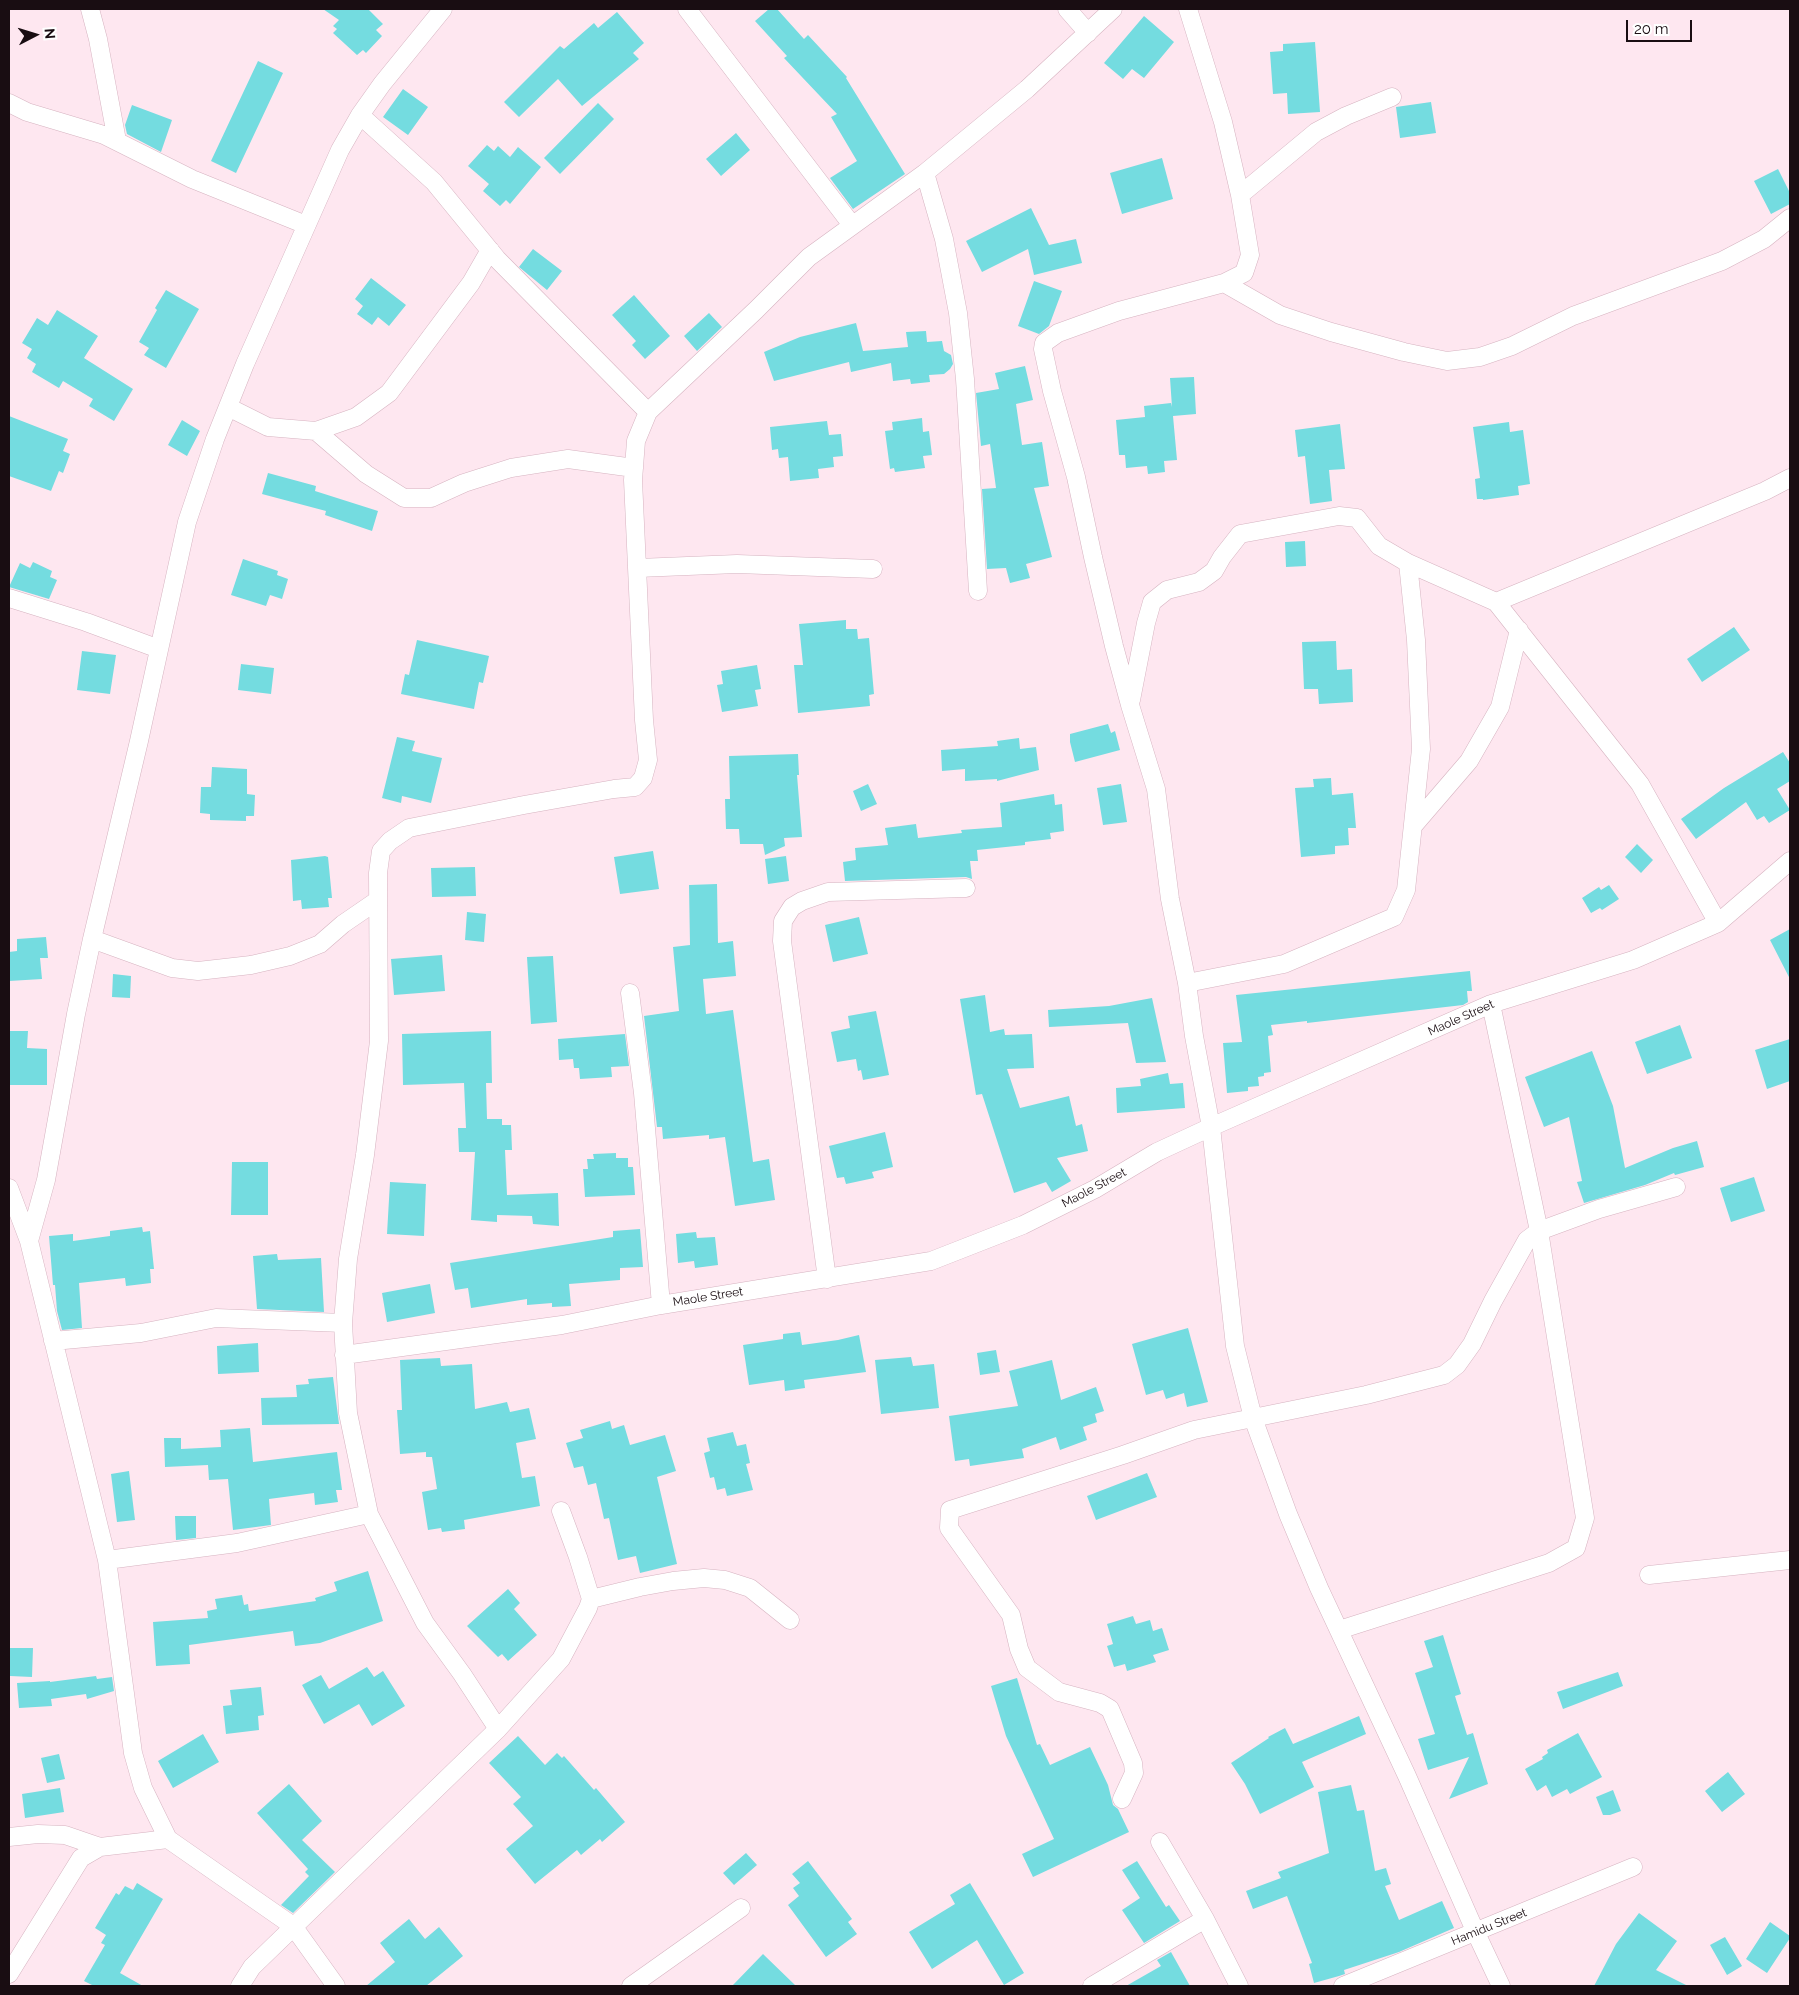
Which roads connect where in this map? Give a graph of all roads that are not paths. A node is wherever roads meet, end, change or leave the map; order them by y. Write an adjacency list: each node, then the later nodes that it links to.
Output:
1 (90, 9): 11 (street)
2 (443, 9): 10 (street)
3 (687, 9): 15 (street)
4 (1068, 9): 7 (street)
5 (1113, 9): 7 (street)
6 (1188, 9): 13 (street)
7 (1088, 33): 12 (street)
8 (1392, 96): 13 (street)
9 (9, 103): 11 (street)
10 (360, 115): 16 (street); 17 (street)
11 (117, 141): 16 (street)
12 (925, 173): 15 (street); 27 (street)
13 (1240, 195): 18 (street)
14 (1790, 218): 18 (street)
15 (852, 225): 20 (street)
16 (306, 226): 19 (street)
17 (490, 250): 20 (street); 21 (street)
18 (1224, 283): 32 (street)
19 (228, 407): 21 (street); 31 (street)
20 (648, 412): 22 (street)
21 (316, 431): 22 (street)
22 (634, 468): 25 (street)
23 (1790, 478): 29 (street)
24 (1408, 563): 29 (street); 32 (street); 33 (street)
25 (638, 568): 26 (street); 36 (street)
26 (873, 569)
27 (978, 591)
28 (9, 598): 31 (street)
29 (1496, 602): 30 (street)
30 (1519, 630): 33 (street); 37 (street)
31 (159, 649): 38 (street)
32 (1130, 705): 39 (street)
33 (1414, 825): 39 (street)
34 (1790, 861): 37 (street, Maole Street)
35 (966, 888): 47 (street)
36 (378, 900): 38 (street); 49 (street)
37 (1718, 923): 41 (street, Maole Street)
38 (92, 939): 46 (street)
39 (1187, 984): 42 (street)
40 (630, 993): 48 (street)
41 (1491, 1004): 42 (street, Maole Street); 45 (street)
42 (1211, 1127): 47 (street, Maole Street); 52 (street)
43 (1676, 1187): 45 (street)
44 (9, 1188): 46 (street)
45 (1539, 1231): 52 (street); 60 (street)
46 (29, 1241): 50 (street)
47 (828, 1279): 48 (street, Maole Street)
48 (661, 1305): 51 (street, Maole Street)
49 (343, 1323): 50 (street); 51 (street)
50 (53, 1341): 55 (street)
51 (344, 1355): 54 (street)
52 (1253, 1418): 60 (street); 62 (street)
53 (561, 1511): 58 (street)
54 (369, 1514): 55 (street); 61 (street)
55 (107, 1560): 64 (street)
56 (1790, 1560): 57 (street)
57 (1650, 1576)
58 (590, 1600): 59 (street); 61 (street)
59 (790, 1620)
60 (1339, 1630): 71 (street)
61 (498, 1729): 70 (street)
62 (1122, 1799)
63 (9, 1837): 66 (street)
64 (168, 1839): 66 (street); 70 (street)
65 (1160, 1842): 69 (street)
66 (100, 1847): 72 (street)
67 (1633, 1867): 71 (street, Hamidu Street)
68 (741, 1908): 75 (street)
69 (1205, 1919): 76 (street); 77 (street)
70 (293, 1926): 73 (street); 74 (street)
71 (1476, 1933): 78 (street, Hamidu Street); 79 (street)
72 (9, 1974)
73 (240, 1986)
74 (336, 1986)
75 (631, 1986)
76 (1092, 1986)
77 (1239, 1986)
78 (1343, 1986)
79 (1501, 1986)

